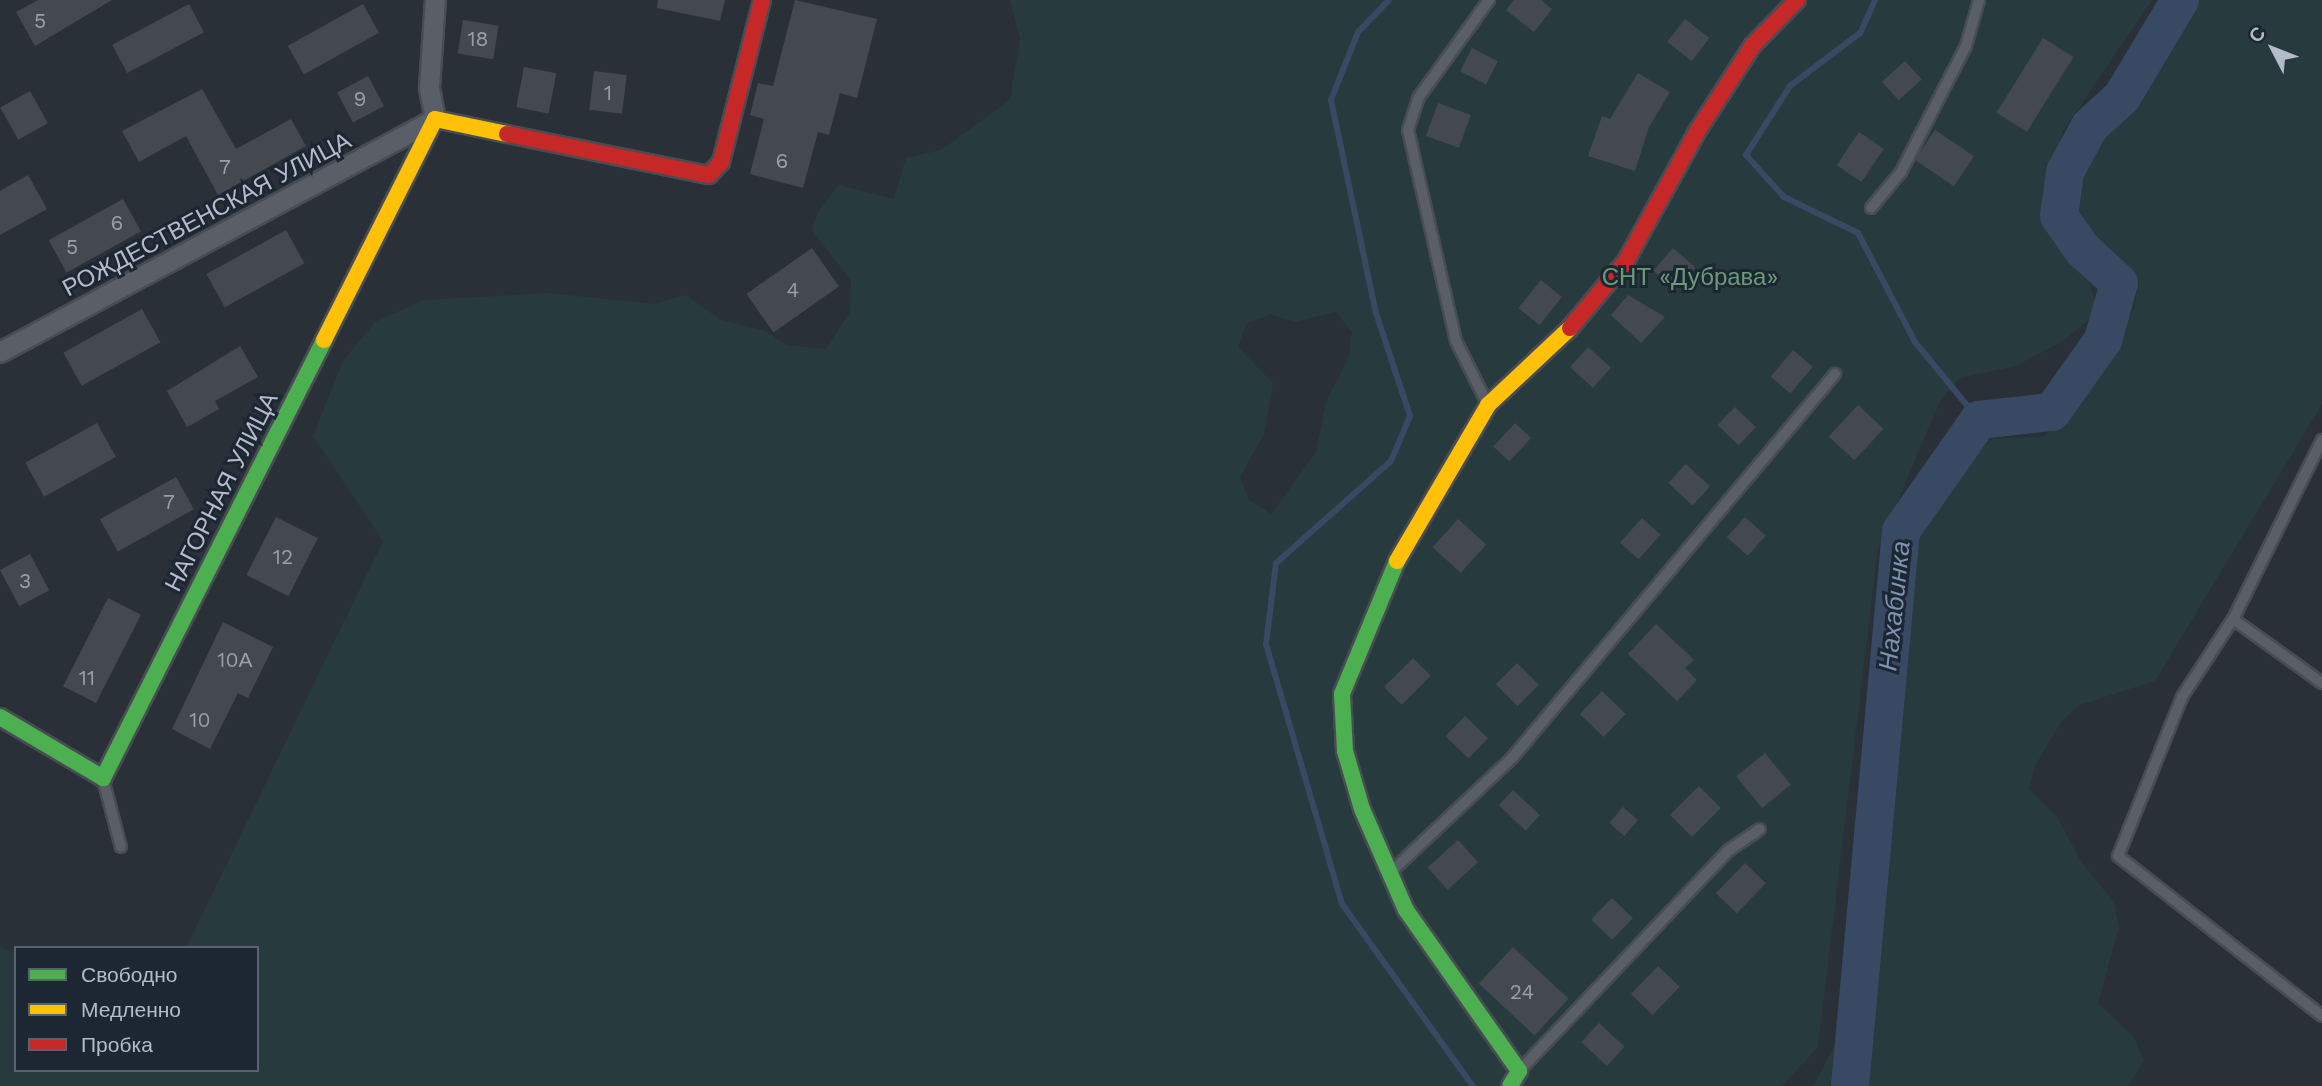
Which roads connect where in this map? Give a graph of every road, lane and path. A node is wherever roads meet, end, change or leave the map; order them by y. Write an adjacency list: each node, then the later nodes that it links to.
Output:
1 (435, 0): 6 (street)
2 (762, 0): 6 (street)
3 (1489, 0): 10 (lane)
4 (1797, 0): 10 (street)
5 (1979, 0): 7 (lane)
6 (435, 119): 8 (street, РОЖДЕСТВЕНСКАЯ УЛИЦА); 15 (street, НАГОРНАЯ УЛИЦА)
7 (1871, 208)
8 (0, 352)
9 (1835, 374): 18 (lane)
10 (1488, 405): 18 (street)
11 (2322, 440): 12 (lane)
12 (2233, 619): 13 (lane); 19 (lane)
13 (2322, 683)
14 (0, 717): 15 (street)
15 (103, 778): 17 (lane)
16 (1760, 829): 20 (lane)
17 (121, 847)
18 (1390, 873): 20 (street)
19 (2322, 1016)
20 (1519, 1070): 21 (street)
21 (1510, 1086)

